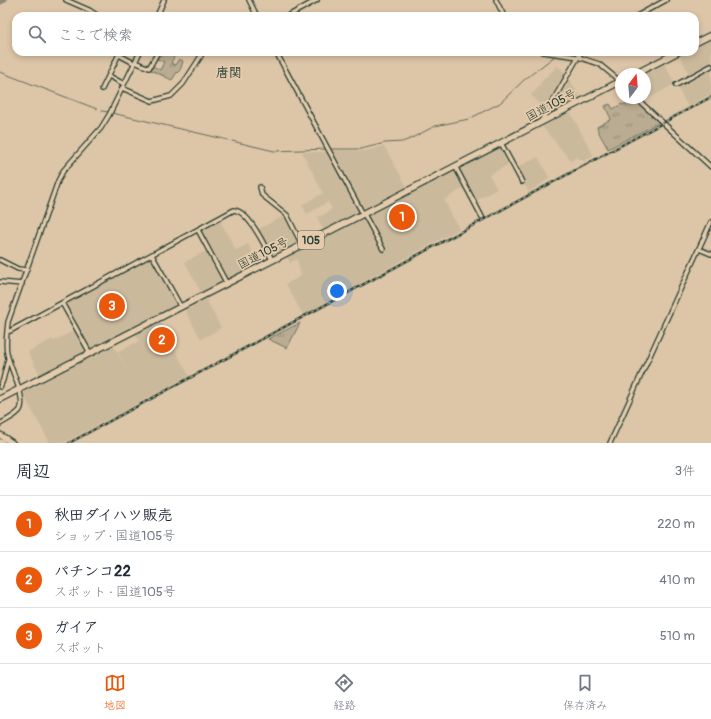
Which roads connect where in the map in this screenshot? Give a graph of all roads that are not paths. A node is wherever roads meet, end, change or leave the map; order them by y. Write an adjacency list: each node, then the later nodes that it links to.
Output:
1 (66, 0): 7 (street)
2 (164, 0): 8 (street)
3 (248, 0): 9 (street)
4 (317, 0): 10 (street)
5 (496, 0): 11 (street)
6 (666, 0): 12 (street)
7 (92, 12)
8 (159, 12)
9 (255, 12)
10 (295, 12)
11 (502, 12)
12 (644, 12)
13 (711, 35): 14 (highway)
14 (699, 41)
15 (119, 56): 27 (street)
16 (124, 56): 24 (street)
17 (138, 56): 24 (street)
18 (156, 56): 24 (street)
19 (201, 56): 31 (street)
20 (278, 56): 40 (street)
21 (571, 56): 23 (street)
22 (670, 56): 26 (highway)
23 (578, 57): 28 (street); 34 (street)
24 (135, 62): 31 (street)
25 (711, 66): 30 (street)
26 (647, 68)
27 (109, 76): 31 (street); 32 (street)
28 (615, 77)
29 (615, 85): 34 (highway, 国道105号 / 105)
30 (676, 85)
31 (123, 86): 51 (street)
32 (102, 90)
33 (642, 104): 37 (street)
34 (539, 124): 35 (highway, 国道105号 / 105)
35 (501, 143): 36 (highway, 国道105号 / 105); 38 (street)
36 (455, 166): 40 (highway, 国道105号 / 105); 41 (street)
37 (711, 168)
38 (522, 182)
39 (260, 187): 44 (street)
40 (364, 214): 44 (highway, 国道105号 / 105); 45 (street)
41 (482, 217)
42 (711, 222): 46 (street)
43 (198, 230): 48 (street); 50 (street); 54 (street)
44 (302, 245): 50 (highway, 国道105号 / 105)
45 (383, 249)
46 (699, 249): 47 (street); 69 (street)
47 (711, 254)
48 (152, 255): 55 (street); 56 (street)
49 (0, 260): 51 (street)
50 (272, 260): 54 (highway, 国道105号 / 105)
51 (27, 270): 53 (street)
52 (0, 282): 53 (street)
53 (22, 284): 57 (street)
54 (227, 284): 56 (highway, 国道105号 / 105)
55 (62, 303): 57 (street); 58 (street)
56 (181, 307): 58 (highway, 国道105号 / 105)
57 (7, 332): 59 (street)
58 (90, 353): 64 (highway, 国道105号 / 105)
59 (8, 358): 61 (street); 64 (street)
60 (0, 364): 61 (street)
61 (6, 364): 62 (street)
62 (2, 380): 63 (street)
63 (0, 387)
64 (19, 390): 65 (highway, 国道105号 / 105); 66 (street)
65 (0, 399)
66 (0, 424)
67 (0, 435): 68 (highway)
68 (12, 443)
69 (610, 443)

